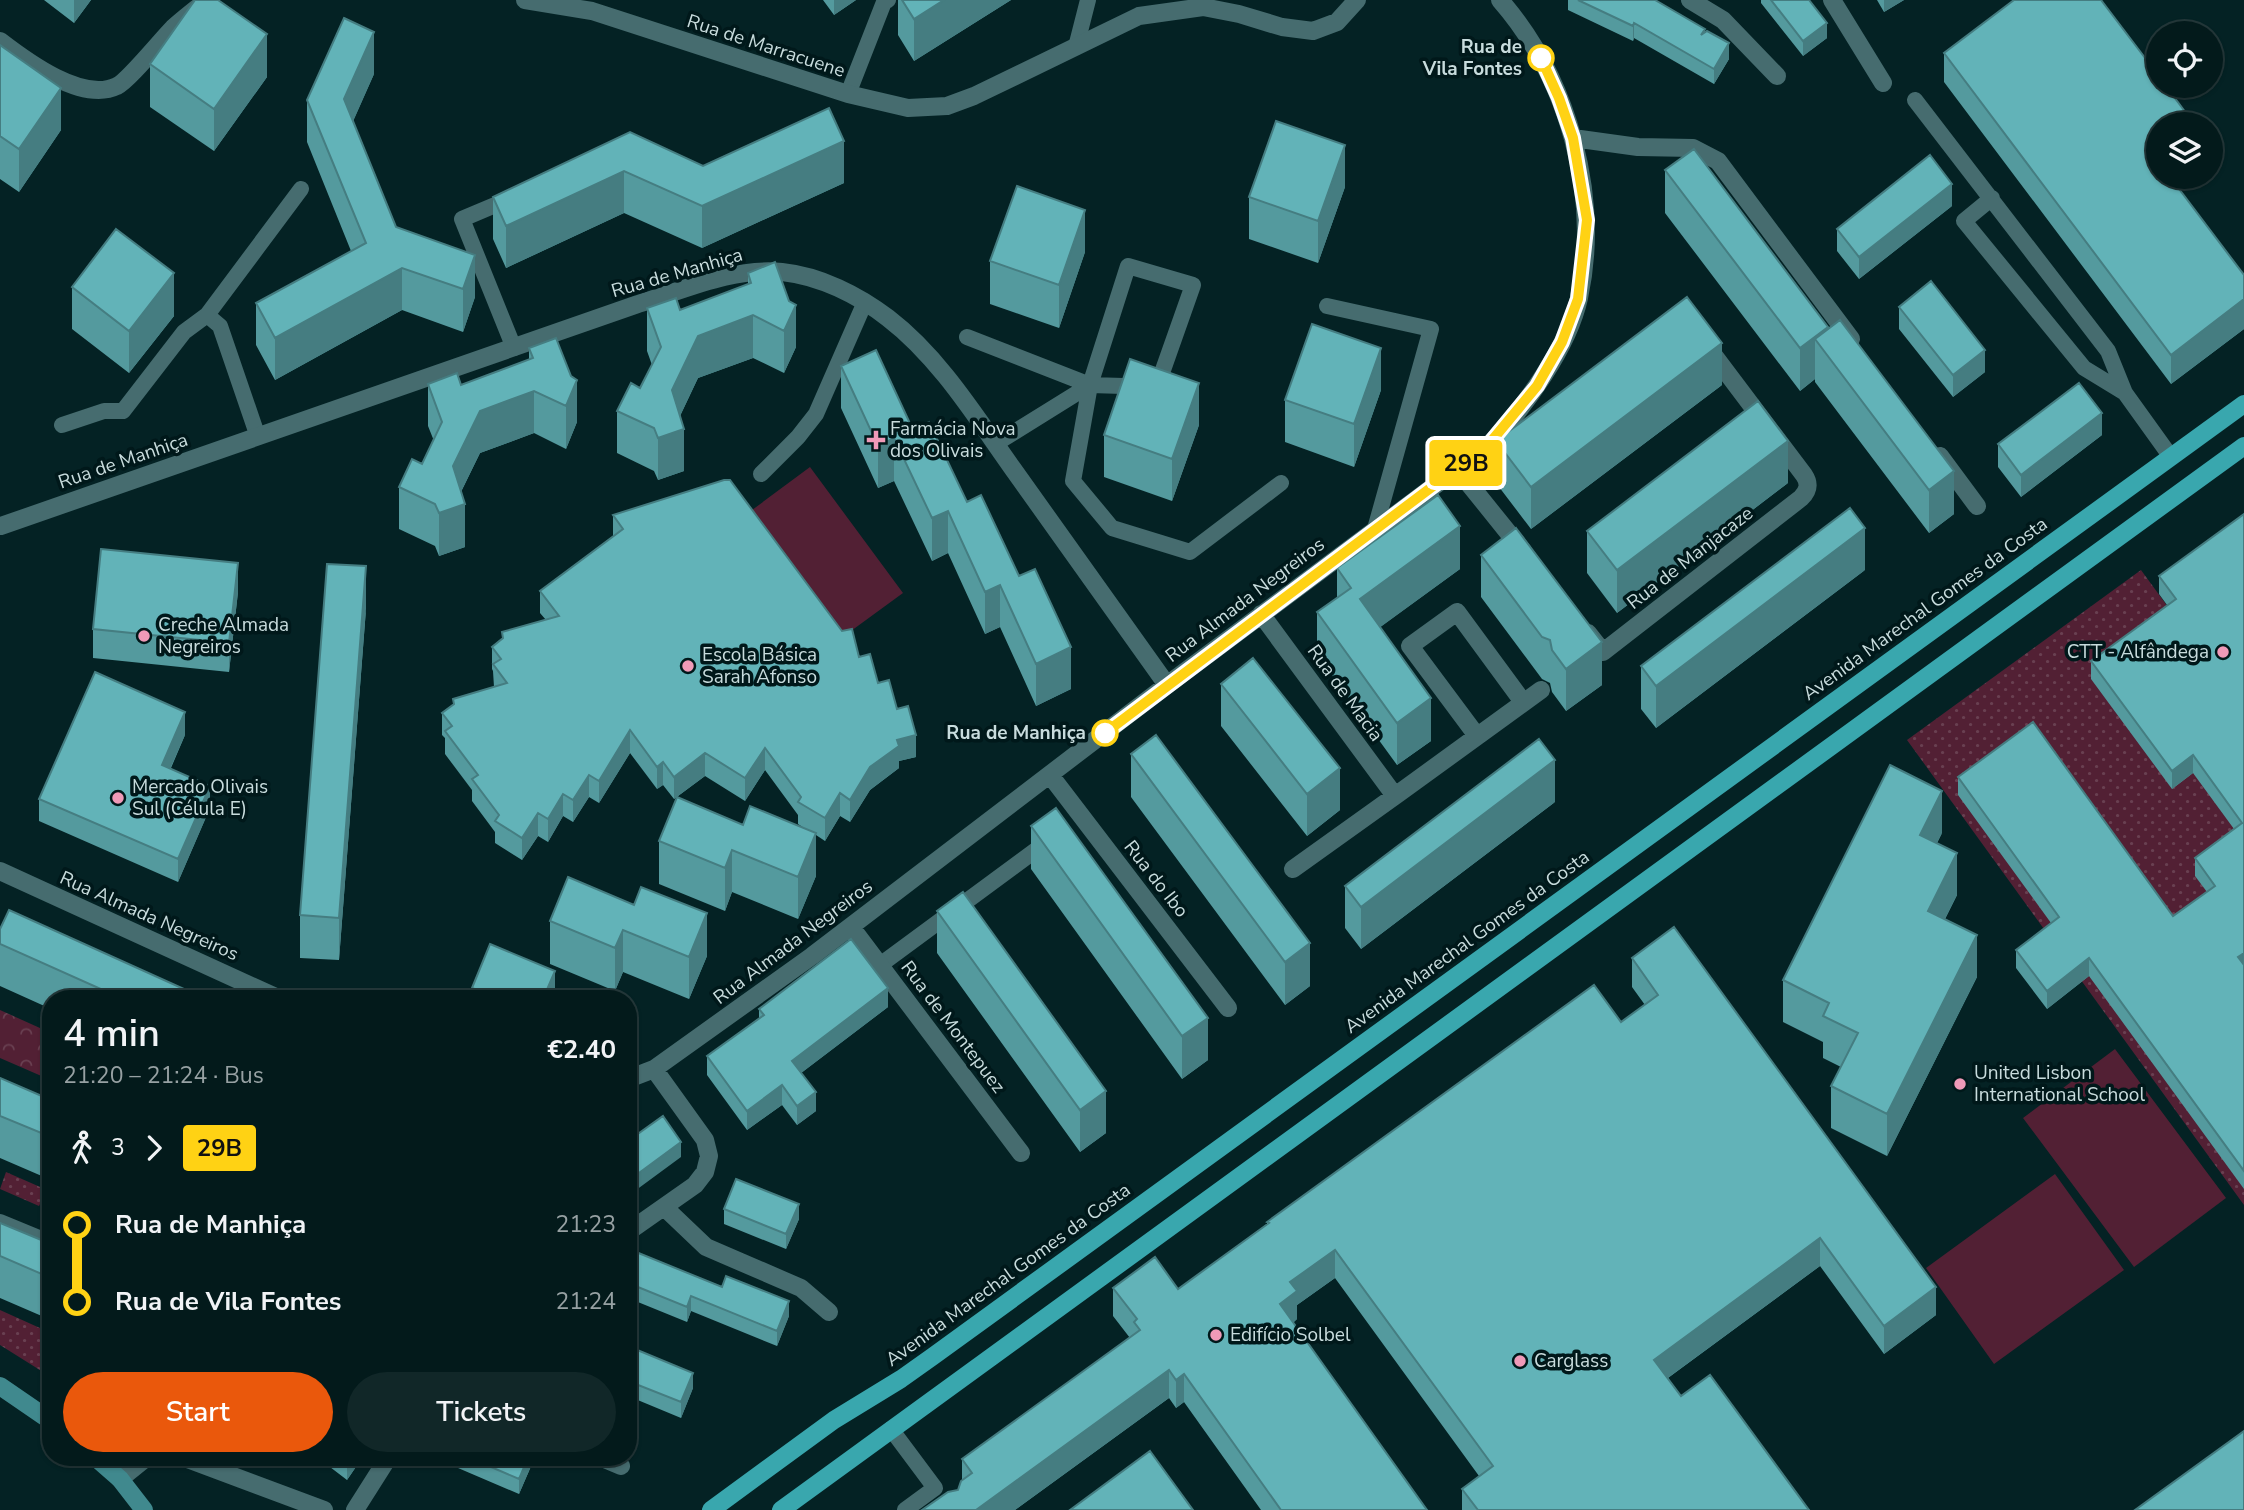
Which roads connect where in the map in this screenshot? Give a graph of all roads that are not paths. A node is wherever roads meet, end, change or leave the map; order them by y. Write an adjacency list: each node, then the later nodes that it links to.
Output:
1 (207, 0): 10 (street)
2 (525, 0): 9 (street, Rua de Marracuene)
3 (888, 0): 14 (lane, Rua de Marracuene)
4 (1088, 0): 11 (lane)
5 (1357, 0): 11 (street, Rua de Marracuene)
6 (1500, 0): 16 (street, Rua Almada Negreiros)
7 (1690, 0): 12 (street)
8 (1832, 0): 13 (street)
9 (594, 6): 14 (street, Rua de Marracuene)
10 (0, 41)
11 (1076, 47): 14 (street, Rua de Marracuene)
12 (1777, 76)
13 (1883, 83)
14 (848, 94)
15 (1915, 100): 19 (lane)
16 (1573, 138): 26 (street); 36 (street, Rua Almada Negreiros)
17 (301, 189): 22 (lane)
18 (523, 193): 25 (lane)
19 (1992, 198): 28 (lane); 28 (lane)
20 (864, 302): 25 (street, Rua de Manhiça); 33 (street, Rua de Manhiça); 37 (lane)
21 (1327, 306): 41 (lane)
22 (207, 315): 30 (lane); 31 (lane)
23 (967, 337): 27 (lane)
24 (1702, 340): 44 (street, Rua de Manjacaze)
25 (514, 348): 31 (street, Rua de Manhiça)
26 (1860, 350)
27 (1090, 385): 27 (lane); 33 (lane); 38 (lane)
28 (2125, 393): 35 (lane)
29 (2244, 404): 35 (main road, Avenida Marechal Gomes da Costa)
30 (62, 425)
31 (258, 436): 40 (street, Rua de Manhiça)
32 (1927, 439): 39 (street)
33 (995, 444): 45 (street, Rua de Manhiça)
34 (2244, 446): 68 (main road)
35 (2171, 457): 77 (main road, Avenida Marechal Gomes da Costa)
36 (1457, 469): 41 (street, Rua Almada Negreiros); 42 (street)
37 (761, 474)
38 (1281, 483)
39 (1977, 506)
40 (0, 526)
41 (1376, 529): 43 (street, Rua Almada Negreiros)
42 (1532, 563)
43 (1261, 614): 45 (street, Rua Almada Negreiros); 50 (street, Rua de Macia)
44 (1580, 623)
45 (1167, 685): 49 (street, Rua Almada Negreiros)
46 (1541, 690): 47 (street)
47 (1523, 702): 48 (street); 48 (street)
48 (1477, 736): 50 (street)
49 (1050, 775): 54 (street, Rua Almada Negreiros); 57 (street, Rua do Ibo)
50 (1395, 796): 52 (street)
51 (1040, 847): 55 (lane)
52 (1293, 869)
53 (0, 871): 56 (street, Rua Almada Negreiros)
54 (850, 927): 55 (street, Rua de Montepuez); 58 (street, Rua Almada Negreiros)
55 (880, 965): 60 (street, Rua de Montepuez)
56 (259, 990)
57 (1228, 1008)
58 (654, 1069): 59 (street, Rua Almada Negreiros); 61 (street)
59 (637, 1076)
60 (1021, 1153)
61 (664, 1207): 63 (street); 65 (street)
62 (0, 1223): 64 (street)
63 (637, 1226)
64 (42, 1240)
65 (829, 1312)
66 (0, 1386): 67 (main road)
67 (42, 1415)
68 (891, 1429): 78 (main road); 79 (lane)
69 (105, 1466): 73 (main road)
70 (136, 1466): 73 (street)
71 (206, 1466): 75 (street)
72 (383, 1466): 76 (street)
73 (120, 1479): 74 (main road)
74 (144, 1510)
75 (324, 1510)
76 (355, 1510)
77 (711, 1510)
78 (780, 1510)
79 (905, 1510)

